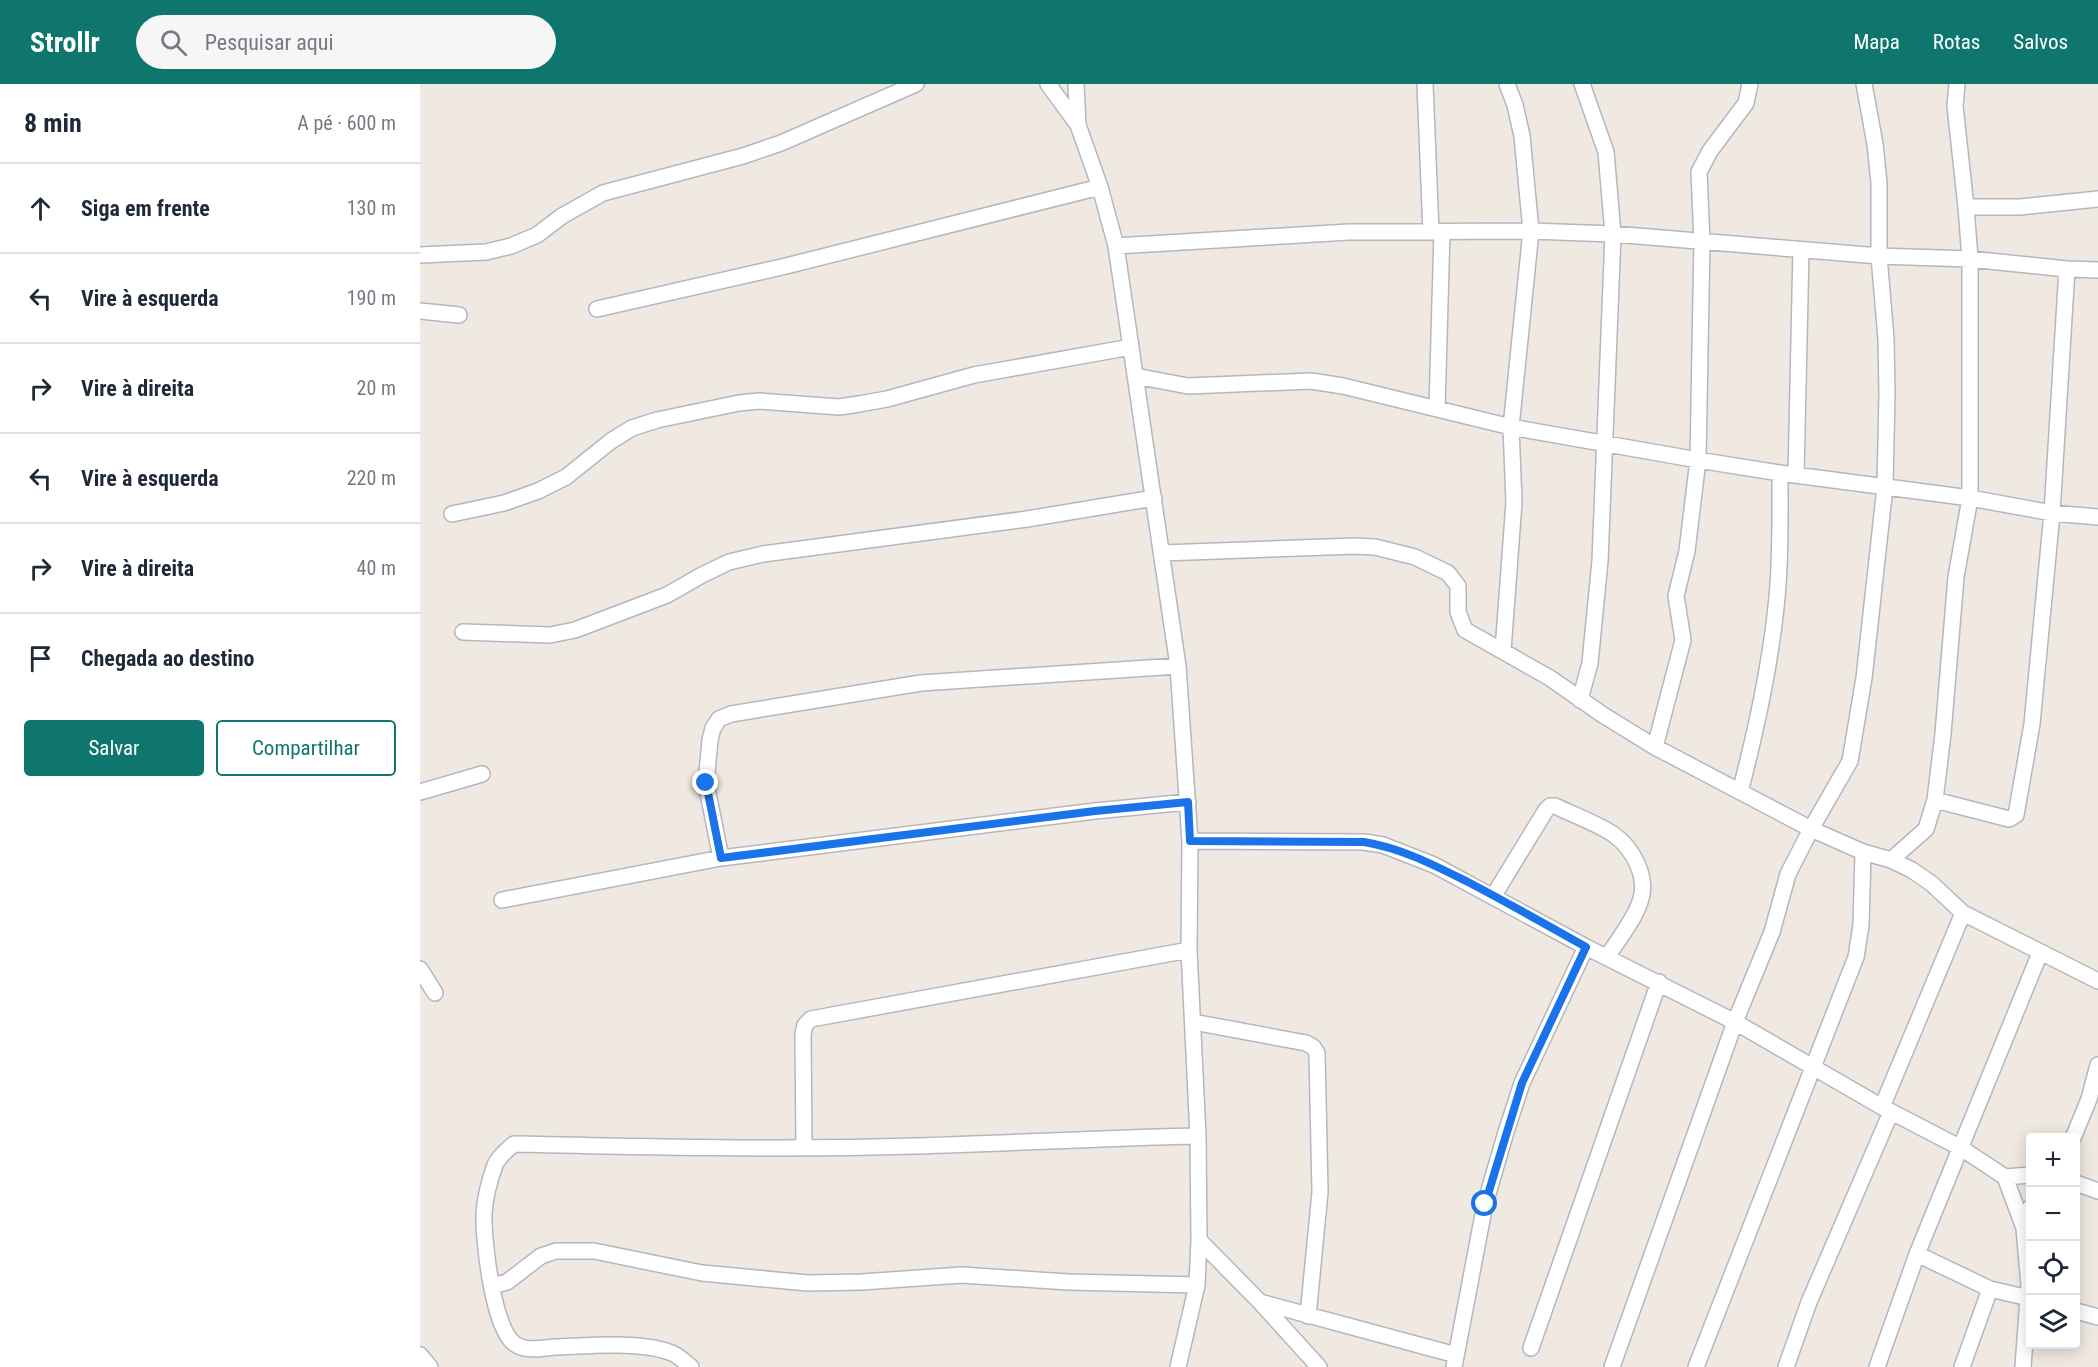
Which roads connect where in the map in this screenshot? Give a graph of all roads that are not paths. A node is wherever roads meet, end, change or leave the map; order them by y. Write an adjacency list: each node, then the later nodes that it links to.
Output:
1 (916, 84): 20 (street)
2 (1048, 84): 10 (street)
3 (1076, 84): 10 (street)
4 (1425, 84): 15 (street)
5 (1507, 84): 14 (street)
6 (1582, 84): 16 (street)
7 (1750, 84): 17 (street)
8 (1864, 84): 21 (street)
9 (1958, 84): 13 (street)
10 (1078, 125): 11 (street)
11 (1100, 187): 18 (street); 25 (street)
12 (2098, 199): 13 (street)
13 (1966, 207): 22 (street)
14 (1531, 231): 15 (street); 16 (street); 31 (street)
15 (1437, 232): 18 (street); 30 (street)
16 (1613, 234): 17 (street); 32 (street)
17 (1702, 241): 19 (street); 33 (street)
18 (1116, 246): 28 (street)
19 (1801, 250): 21 (street); 35 (street)
20 (420, 255)
21 (1879, 256): 22 (street); 36 (street)
22 (1970, 259): 23 (street); 38 (street)
23 (2067, 269): 24 (street); 40 (street)
24 (2098, 270)
25 (597, 309)
26 (420, 311): 27 (street)
27 (459, 315)
28 (1131, 347): 29 (street); 39 (street)
29 (1135, 376): 30 (street); 37 (street)
30 (1437, 408): 31 (street)
31 (1511, 427): 32 (street); 44 (street)
32 (1604, 443): 33 (street); 46 (street)
33 (1698, 459): 34 (street); 47 (street)
34 (1780, 473): 35 (street); 50 (street)
35 (1796, 475): 36 (street)
36 (1885, 487): 38 (street); 53 (street)
37 (1154, 498): 42 (street); 43 (street)
38 (1970, 498): 40 (street); 51 (street)
39 (452, 513)
40 (2052, 513): 41 (street); 51 (street)
41 (2098, 517)
42 (1162, 553): 44 (street); 45 (street)
43 (463, 632)
44 (1503, 651): 46 (street)
45 (1178, 666): 52 (street); 56 (street)
46 (1580, 700): 47 (street)
47 (1655, 747): 50 (street)
48 (482, 774): 49 (street)
49 (420, 792)
50 (1740, 792): 53 (street)
51 (1935, 800): 57 (street)
52 (1188, 802): 54 (street); 56 (street)
53 (1811, 829): 55 (street); 70 (street)
54 (1190, 841): 58 (street); 62 (street)
55 (1863, 852): 57 (street); 72 (street)
56 (721, 858): 59 (street)
57 (1891, 860): 60 (street)
58 (1494, 895): 61 (street); 64 (street)
59 (502, 900)
60 (1963, 913): 63 (street); 74 (street)
61 (1586, 947): 64 (street); 99 (street)
62 (1190, 950): 69 (street); 77 (street)
63 (2040, 953): 66 (street); 78 (street)
64 (1607, 957): 67 (street)
65 (420, 969): 68 (street)
66 (2098, 981)
67 (1659, 982): 70 (street); 97 (street)
68 (435, 993)
69 (1193, 1022): 76 (street); 95 (street)
70 (1735, 1022): 72 (street); 104 (street)
71 (2098, 1065): 73 (street)
72 (1812, 1068): 74 (street); 105 (street)
73 (2093, 1100): 75 (street)
74 (1887, 1110): 78 (street); 106 (street)
75 (2075, 1133)
76 (1198, 1136): 77 (street); 85 (street)
77 (804, 1147): 89 (street)
78 (1961, 1148): 80 (street); 87 (street)
79 (2026, 1175): 80 (street)
80 (2005, 1177): 84 (street)
81 (2080, 1184): 82 (street)
82 (2098, 1191)
83 (2026, 1222): 84 (street)
84 (2024, 1228): 86 (street)
85 (1199, 1240): 88 (street); 93 (street)
86 (2026, 1252)
87 (1917, 1254): 90 (street); 107 (street)
88 (1197, 1285): 89 (street); 102 (street)
89 (492, 1286): 101 (street)
90 (1990, 1289): 91 (street); 108 (street)
91 (2026, 1289)
92 (2029, 1295): 109 (street)
93 (1260, 1302): 95 (street); 103 (street)
94 (2080, 1312): 96 (street)
95 (1308, 1316): 99 (street)
96 (2098, 1317)
97 (1531, 1348)
98 (420, 1355): 100 (street)
99 (1455, 1361)
100 (430, 1367)
101 (692, 1367)
102 (1178, 1367)
103 (1319, 1367)
104 (1612, 1367)
105 (1696, 1367)
106 (1786, 1367)
107 (1877, 1367)
108 (1962, 1367)
109 (2023, 1367)

